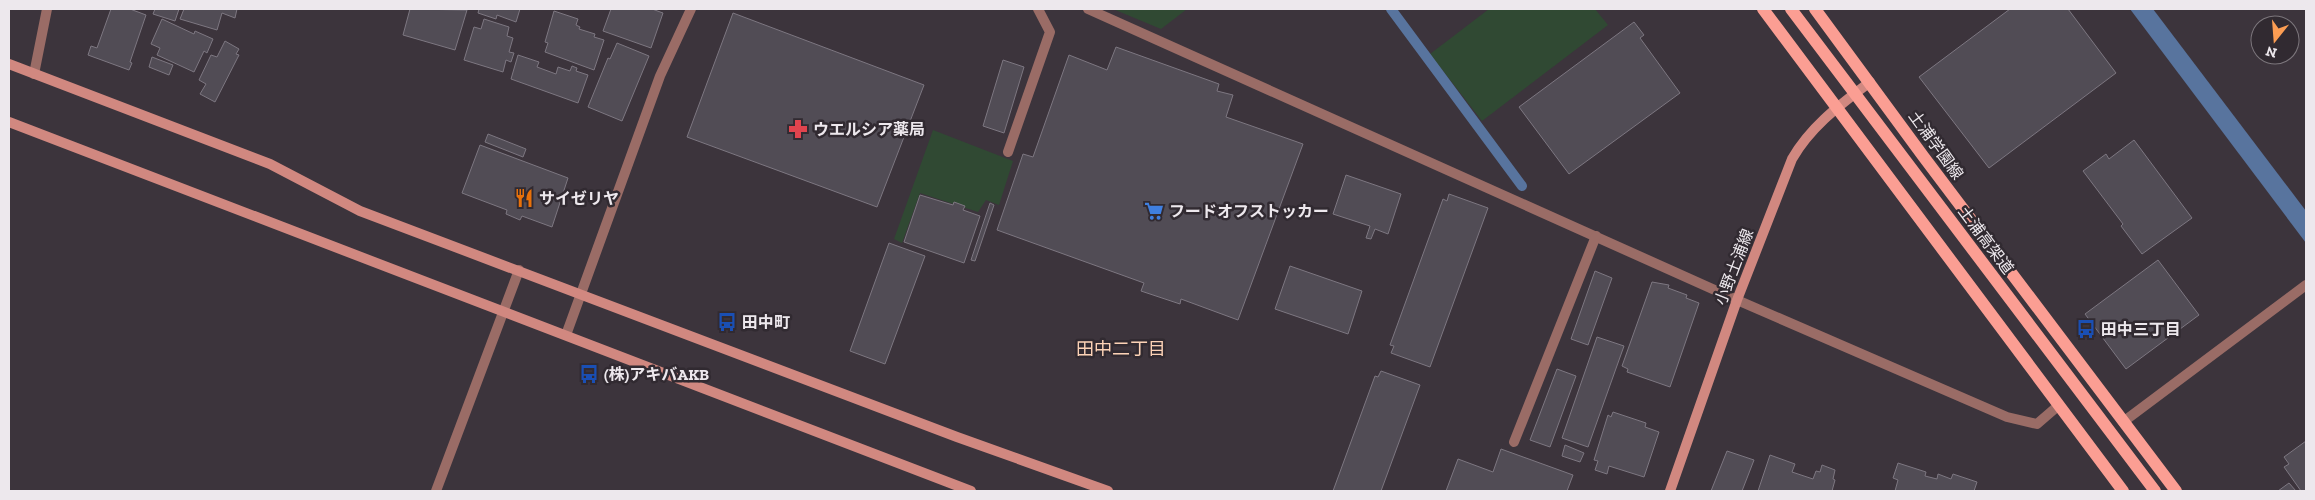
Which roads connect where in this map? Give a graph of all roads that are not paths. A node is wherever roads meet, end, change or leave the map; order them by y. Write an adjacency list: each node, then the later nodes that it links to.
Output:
1 (47, 9): 9 (street)
2 (691, 9): 17 (street)
3 (1038, 9): 13 (street)
4 (1088, 9): 14 (street)
5 (1763, 9): 11 (main road)
6 (1791, 9): 29 (main road, 土浦高架道)
7 (1815, 9): 10 (main road, 土浦学園線)
8 (9, 64): 9 (street)
9 (34, 74): 15 (street)
10 (1870, 82): 11 (street, 小野土浦線); 22 (main road, 土浦学園線)
11 (1837, 107): 18 (street, 小野土浦線); 21 (main road)
12 (9, 122): 19 (street)
13 (1008, 152)
14 (1596, 236): 18 (street); 23 (street)
15 (519, 270): 17 (street); 19 (street)
16 (2306, 286): 22 (street)
17 (581, 293): 20 (street); 26 (street)
18 (1738, 300): 21 (street); 27 (street, 小野土浦線)
19 (504, 311): 20 (street); 24 (street)
20 (566, 335): 25 (street)
21 (2060, 405): 28 (main road)
22 (2123, 422): 30 (main road, 土浦学園線)
23 (1514, 442)
24 (436, 491)
25 (971, 491)
26 (1108, 491)
27 (1670, 491)
28 (2123, 491)
29 (2155, 491)
30 (2176, 491)

